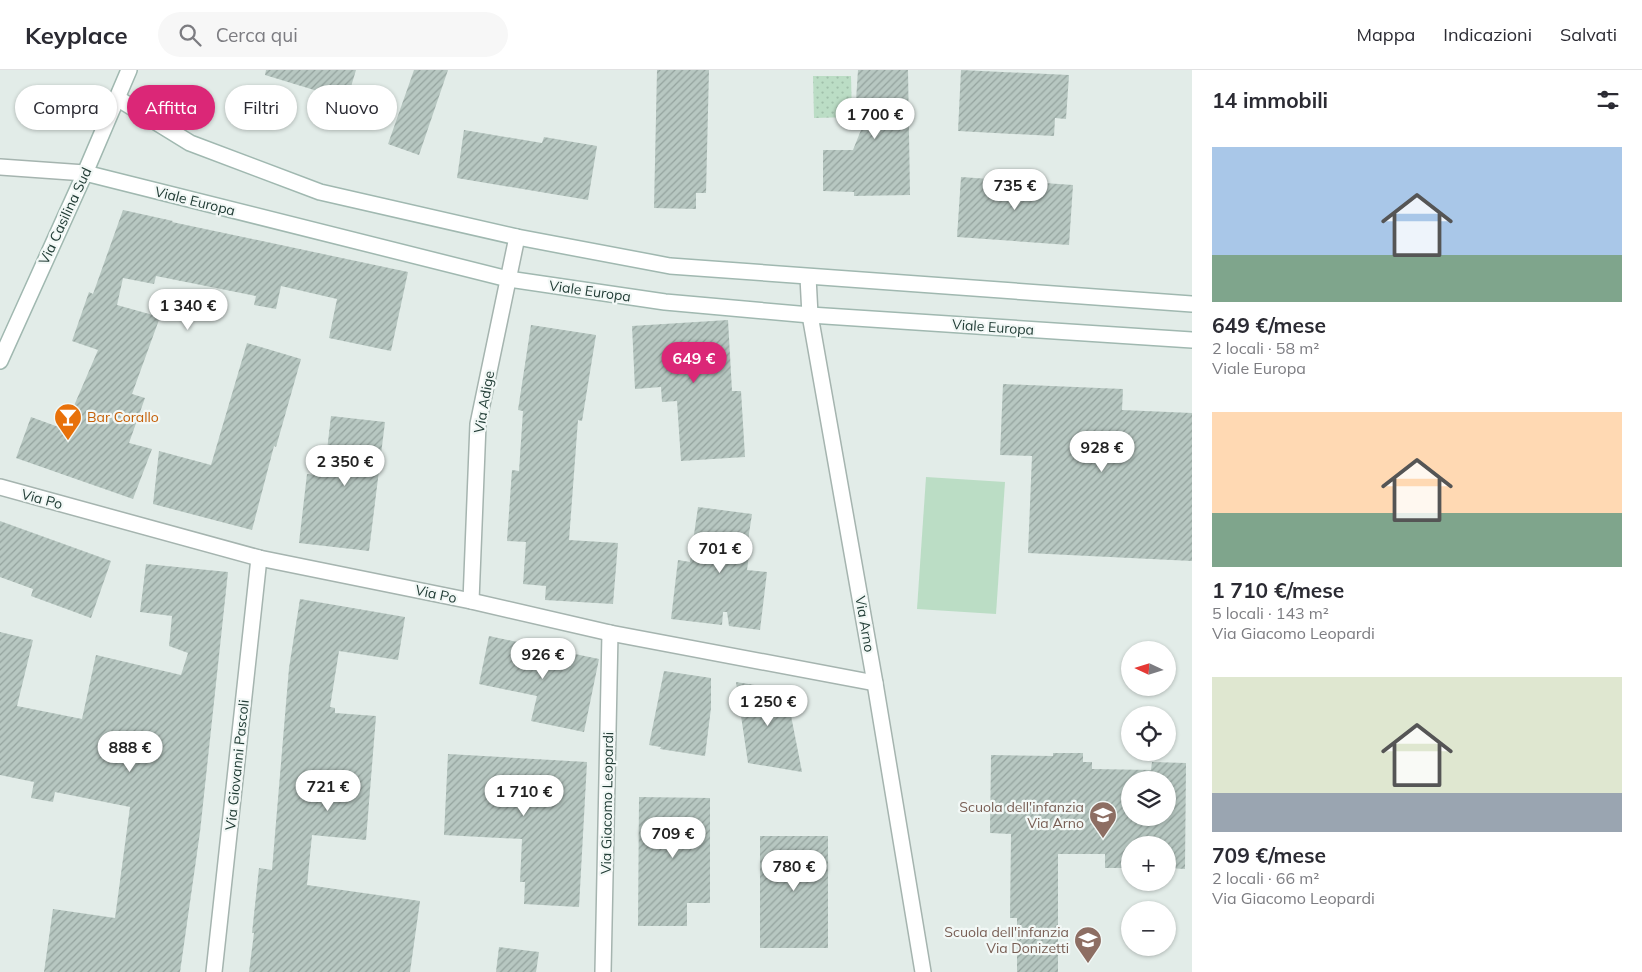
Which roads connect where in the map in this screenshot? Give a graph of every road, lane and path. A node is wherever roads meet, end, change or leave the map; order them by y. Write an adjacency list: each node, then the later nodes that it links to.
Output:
1 (129, 70): 2 (street, Via Casilina Sud)
2 (117, 98): 6 (street)
3 (103, 130): 5 (street, Via Casilina Sud)
4 (0, 167): 5 (street, Viale Europa)
5 (85, 173): 8 (street, Viale Europa); 12 (street, Via Casilina Sud)
6 (517, 237): 7 (street); 8 (street, Via Adige)
7 (808, 277): 9 (street); 10 (street, Via Arno)
8 (508, 279): 10 (street, Viale Europa); 15 (street, Via Adige)
9 (1192, 304)
10 (810, 315): 11 (street, Viale Europa); 17 (street, Via Arno)
11 (1192, 340)
12 (0, 361)
13 (0, 487): 14 (street, Via Po)
14 (260, 558): 15 (street, Via Po); 18 (street, Via Giovanni Pascoli)
15 (471, 601): 16 (street, Via Po)
16 (610, 633): 17 (street, Via Po); 19 (street, Via Giacomo Leopardi)
17 (876, 684): 20 (street, Via Arno)
18 (214, 972)
19 (603, 972)
20 (923, 972)

